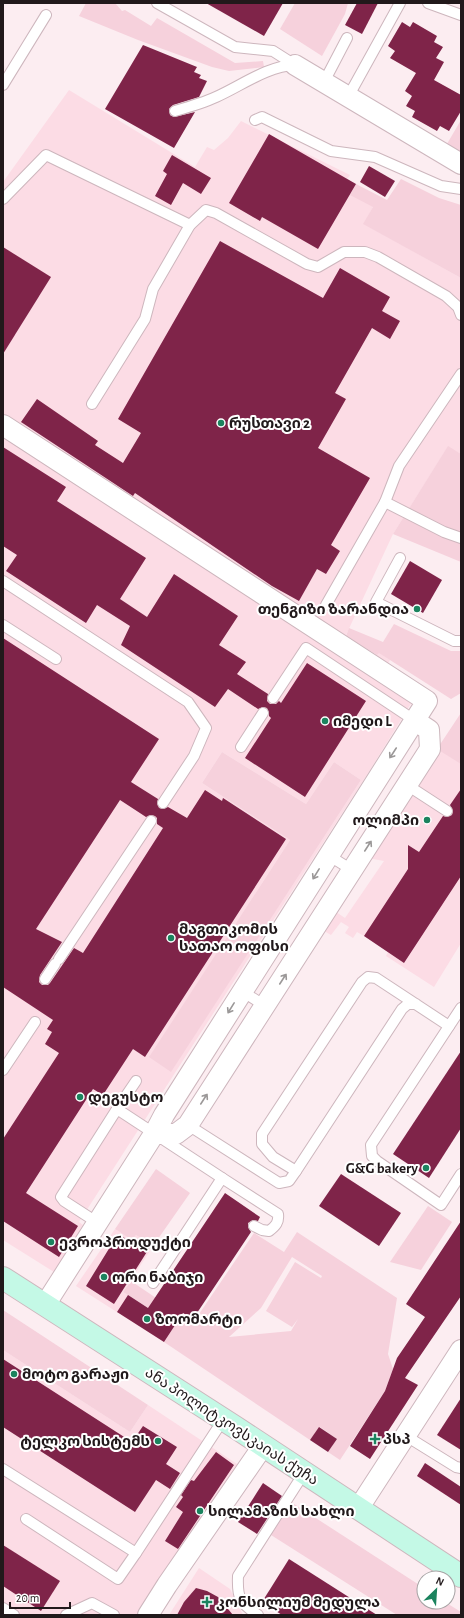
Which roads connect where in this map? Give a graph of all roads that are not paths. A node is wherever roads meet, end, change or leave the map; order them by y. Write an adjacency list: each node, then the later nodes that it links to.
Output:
1 (158, 3): 7 (lane)
2 (400, 3): 11 (lane)
3 (428, 3): 5 (lane)
4 (46, 15): 8 (lane)
5 (461, 15)
6 (347, 38): 9 (lane)
7 (295, 65): 9 (street); 12 (lane)
8 (6, 72): 10 (lane)
9 (324, 82): 11 (street)
10 (3, 85)
11 (348, 97): 14 (street)
12 (175, 111)
13 (255, 120): 15 (lane)
14 (461, 164)
15 (461, 189)
16 (3, 199): 17 (lane)
17 (190, 225): 18 (lane); 20 (lane)
18 (461, 315)
19 (461, 374): 22 (lane)
20 (92, 404)
21 (3, 425): 32 (street)
22 (385, 502): 23 (lane); 26 (lane)
23 (461, 538)
24 (400, 558): 28 (lane)
25 (3, 582): 35 (lane)
26 (326, 605)
27 (3, 625): 29 (lane)
28 (461, 641)
29 (56, 659)
30 (273, 698): 32 (lane)
31 (263, 713): 33 (lane)
32 (414, 720): 34 (street); 38 (street, one-way to 38)
33 (241, 747)
34 (407, 785): 36 (lane); 39 (street, one-way to 34)
35 (163, 803)
36 (447, 811)
37 (151, 821): 40 (lane)
38 (328, 855): 39 (lane); 41 (street, one-way to 41)
39 (352, 870): 43 (street, one-way to 39)
40 (45, 979)
41 (242, 991): 43 (lane); 51 (street, one-way to 51)
42 (416, 1004): 46 (lane); 52 (lane); 52 (lane)
43 (265, 1006): 50 (street, one-way to 43)
44 (461, 1008): 46 (lane)
45 (35, 1022): 47 (lane)
46 (449, 1026): 53 (lane)
47 (3, 1070)
48 (136, 1081): 49 (lane)
49 (117, 1109): 51 (lane); 55 (lane)
50 (188, 1125): 51 (street); 52 (lane)
51 (154, 1134): 54 (lane); 55 (street)
52 (296, 1171)
53 (461, 1174)
54 (222, 1178): 56 (lane); 58 (lane)
55 (98, 1223): 59 (street)
56 (254, 1226)
57 (3, 1278): 59 (street, ანა პოლიტკოვსკაიას ქუჩა)
58 (153, 1284)
59 (45, 1305): 61 (street, ანა პოლიტკოვსკაიას ქუჩა)
60 (461, 1350): 62 (street)
61 (223, 1420): 63 (street, ანა პოლიტკოვსკაიას ქუჩა); 69 (lane)
62 (406, 1436): 64 (lane); 67 (street)
63 (263, 1446): 66 (street, ანა პოლიტკოვსკაიას ქუჩა); 75 (street)
64 (461, 1468)
65 (3, 1469): 69 (lane)
66 (304, 1473): 67 (street, ანა პოლიტკოვსკაიას ქუჩა); 76 (lane)
67 (358, 1509): 70 (street, ანა პოლიტკოვსკაიას ქუჩა)
68 (26, 1520): 69 (lane)
69 (136, 1553)
70 (461, 1576)
71 (3, 1608): 72 (lane)
72 (14, 1615)
73 (66, 1615): 74 (lane)
74 (114, 1615)
75 (148, 1615)
76 (258, 1615)

